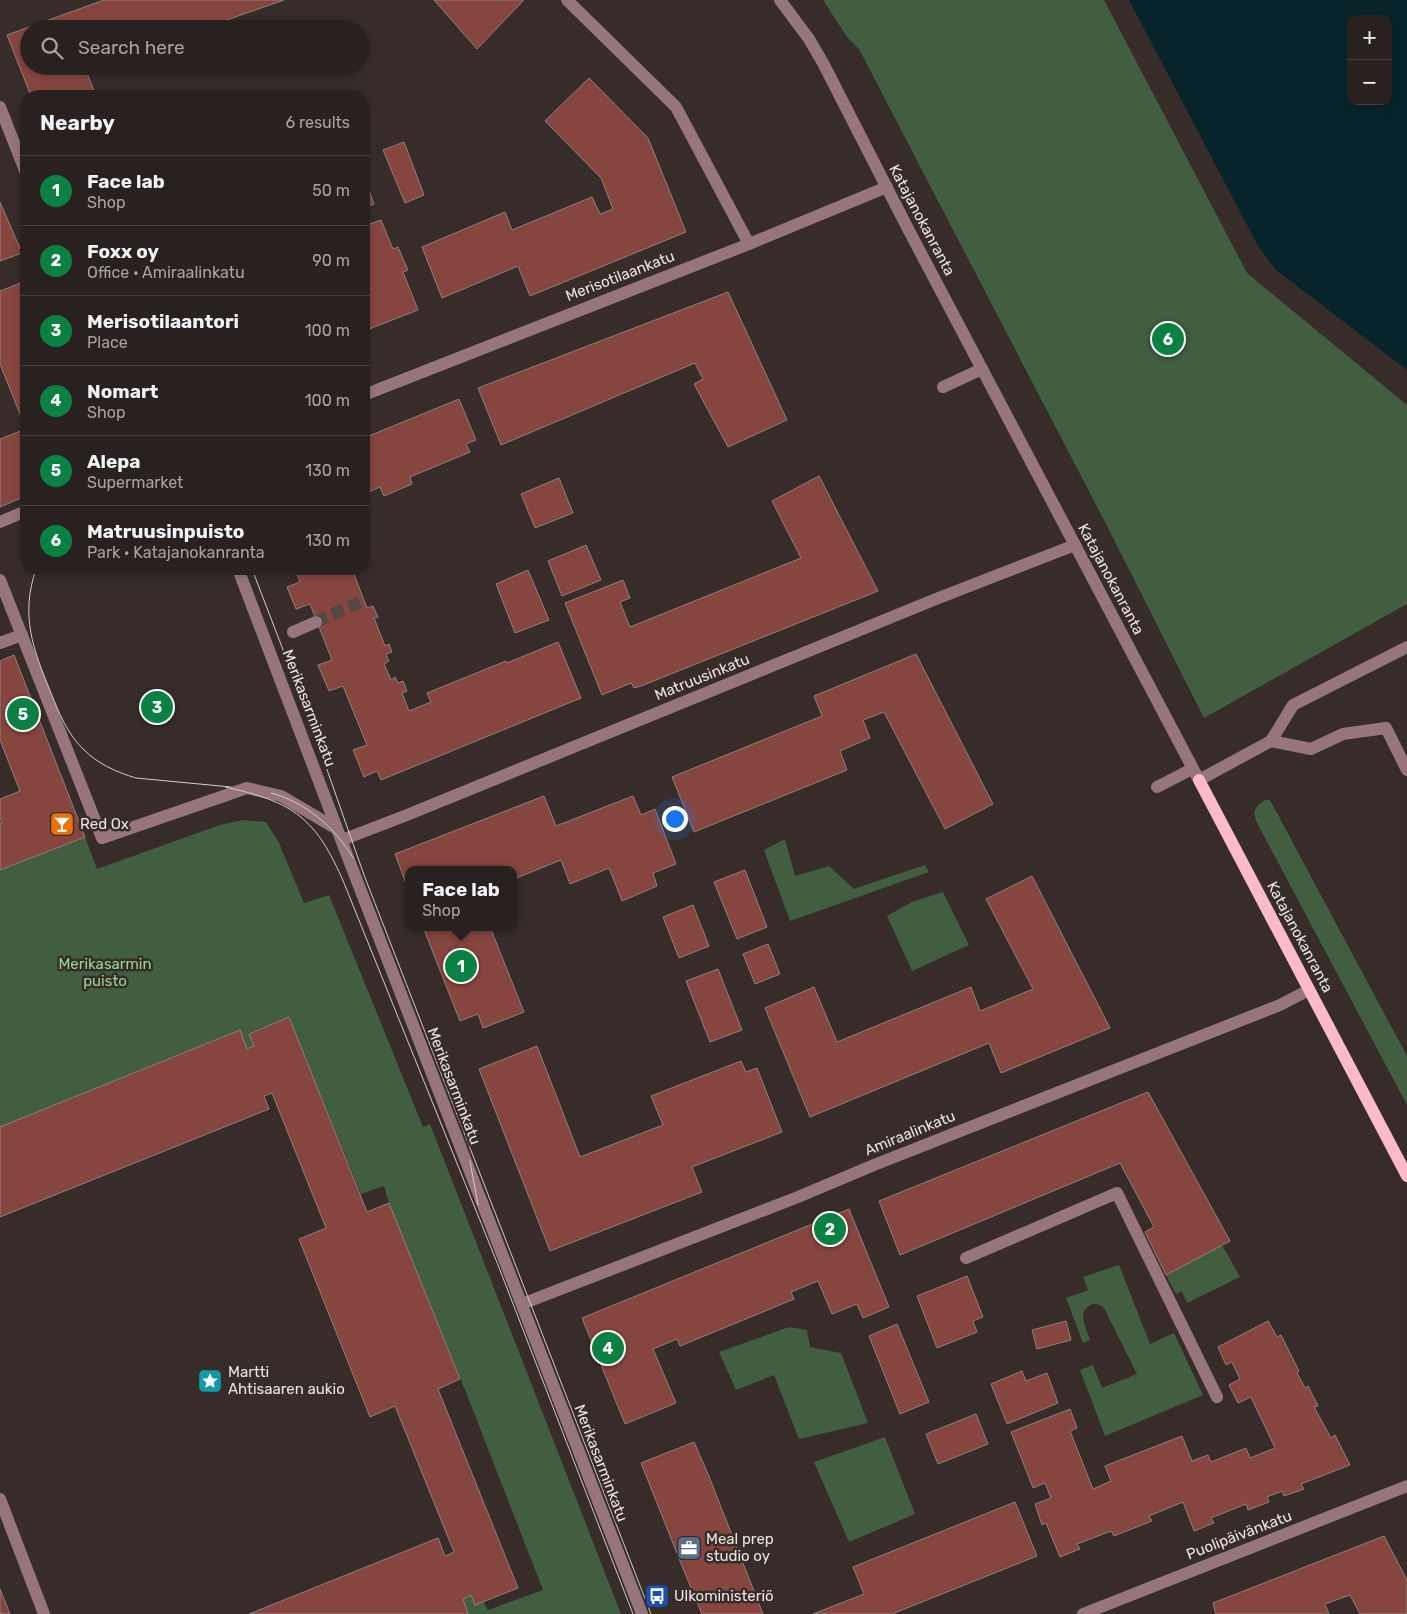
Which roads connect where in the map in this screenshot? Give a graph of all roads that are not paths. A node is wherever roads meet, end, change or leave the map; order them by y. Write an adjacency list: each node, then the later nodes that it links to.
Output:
1 (567, 0): 6 (street)
2 (780, 0): 5 (street, Katajanokanranta)
3 (0, 108): 4 (street)
4 (20, 158)
5 (887, 187): 6 (street, Merisotilaankatu); 7 (street, Katajanokanranta)
6 (749, 244): 9 (street, Merisotilaankatu)
7 (982, 368): 8 (street); 12 (street, Katajanokanranta)
8 (943, 388)
9 (370, 393)
10 (20, 514): 11 (street)
11 (0, 522)
12 (1075, 545): 22 (street, Katajanokanranta); 24 (street, Matruusinkatu)
13 (240, 575): 24 (street, Merikasarminkatu)
14 (0, 580): 17 (street)
15 (316, 622): 16 (street)
16 (293, 632)
17 (22, 635): 18 (street); 24 (street)
18 (0, 643)
19 (1407, 647): 20 (street)
20 (1271, 741): 21 (street); 22 (street)
21 (1407, 770)
22 (1196, 775): 23 (street); 25 (main road, Katajanokanranta)
23 (1157, 786)
24 (340, 835): 28 (street, Merikasarminkatu)
25 (1309, 990): 26 (main road, Katajanokanranta); 28 (street, Amiraalinkatu)
26 (1407, 1176)
27 (966, 1258): 29 (street)
28 (522, 1304): 33 (street, Merikasarminkatu)
29 (1217, 1397)
30 (1407, 1486): 34 (street, Puolipäivänkatu)
31 (0, 1499): 32 (street)
32 (44, 1614)
33 (642, 1614)
34 (1083, 1614)

